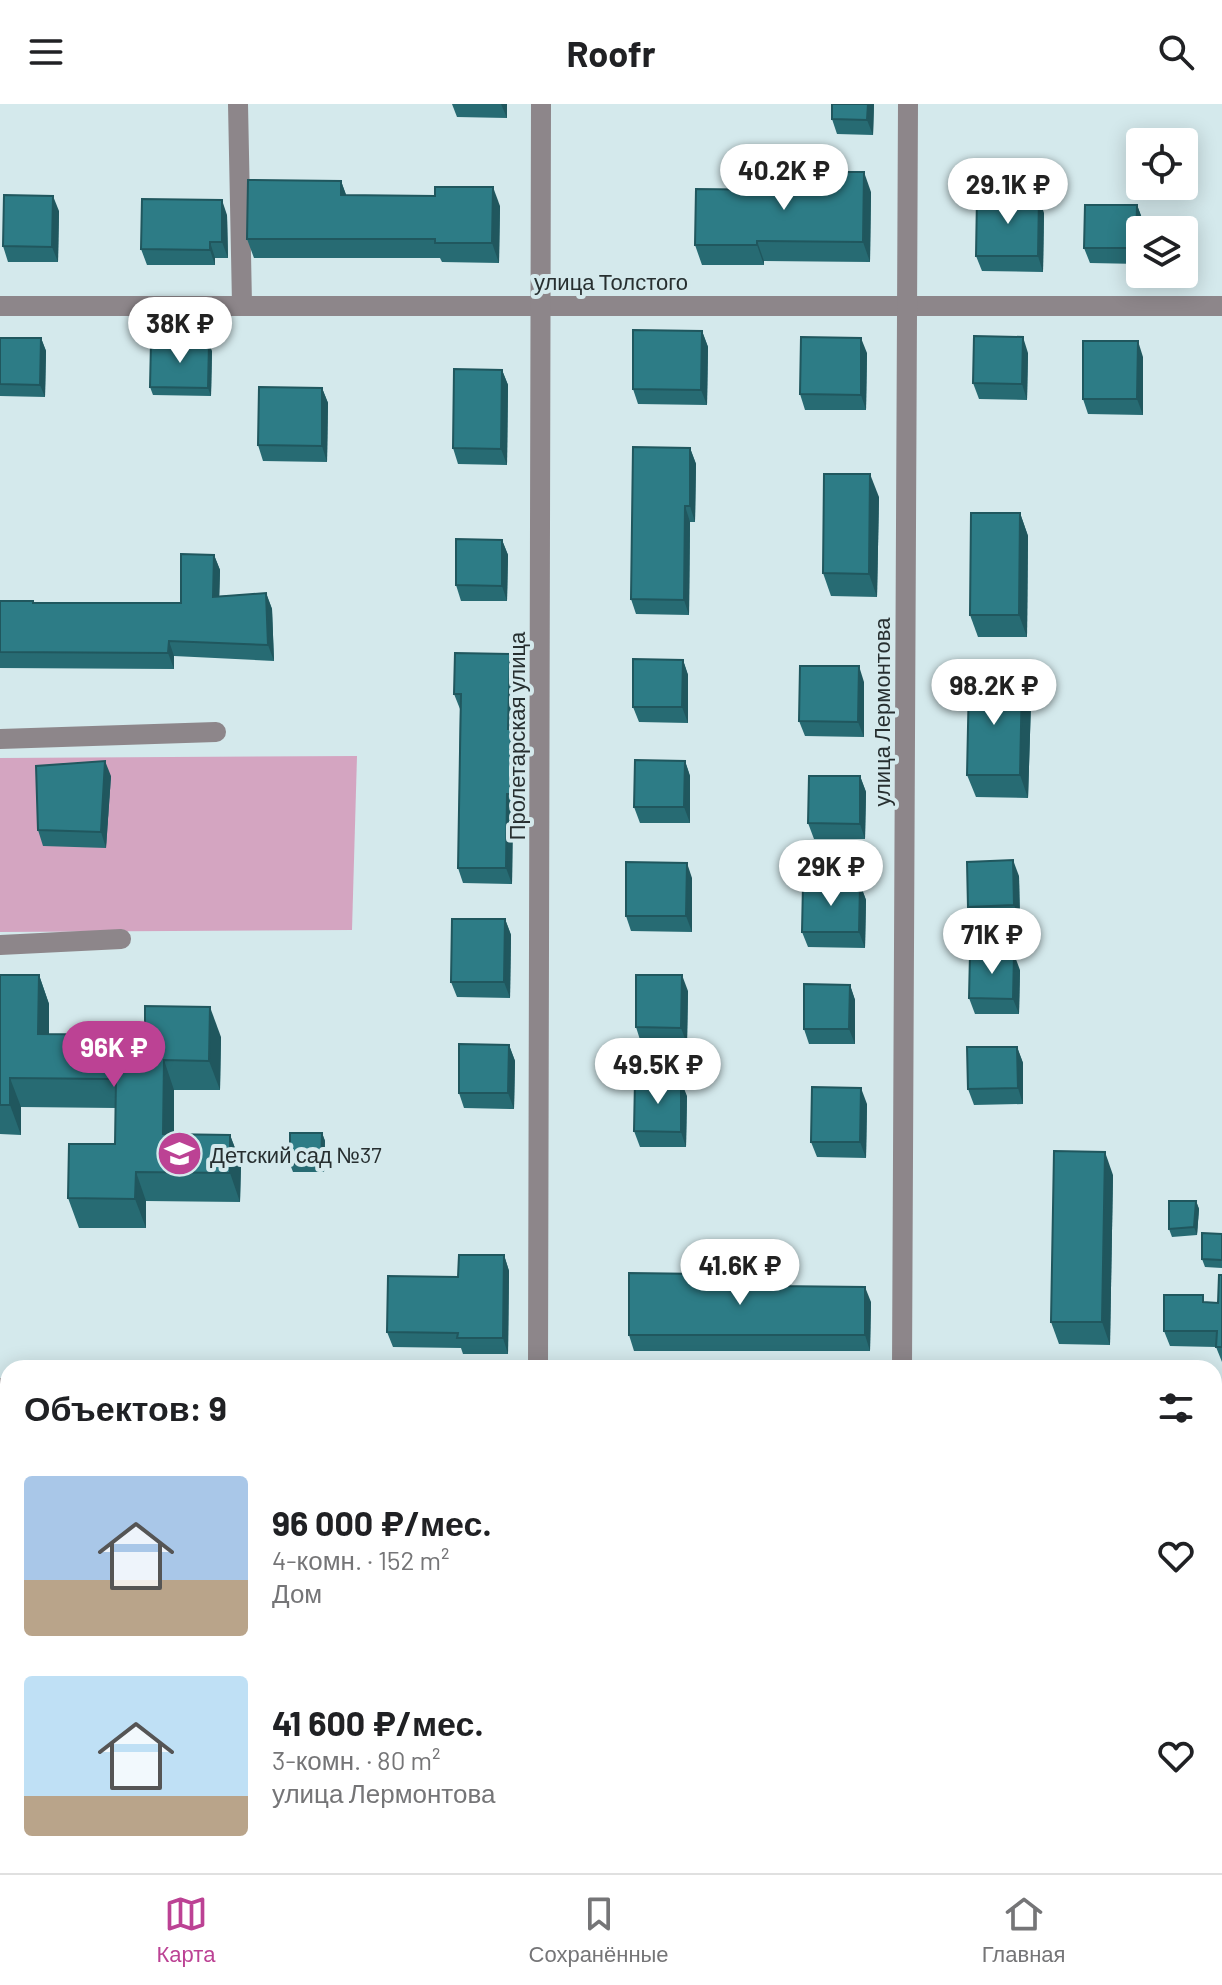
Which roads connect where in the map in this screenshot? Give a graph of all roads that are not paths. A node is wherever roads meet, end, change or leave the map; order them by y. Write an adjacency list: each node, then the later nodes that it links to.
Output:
1 (238, 104): 4 (street)
2 (541, 104): 5 (street, Пролетарская улица)
3 (908, 104): 6 (street, улица Лермонтова)
4 (242, 304): 5 (street, улица Толстого); 7 (street, улица Толстого)
5 (540, 304): 6 (street, улица Толстого); 13 (street, Пролетарская улица)
6 (907, 305): 8 (street, улица Толстого); 14 (street, улица Лермонтова)
7 (0, 306)
8 (1222, 306)
9 (216, 732): 10 (street)
10 (0, 739)
11 (121, 939): 12 (street)
12 (0, 945)
13 (538, 1360)
14 (902, 1360)

